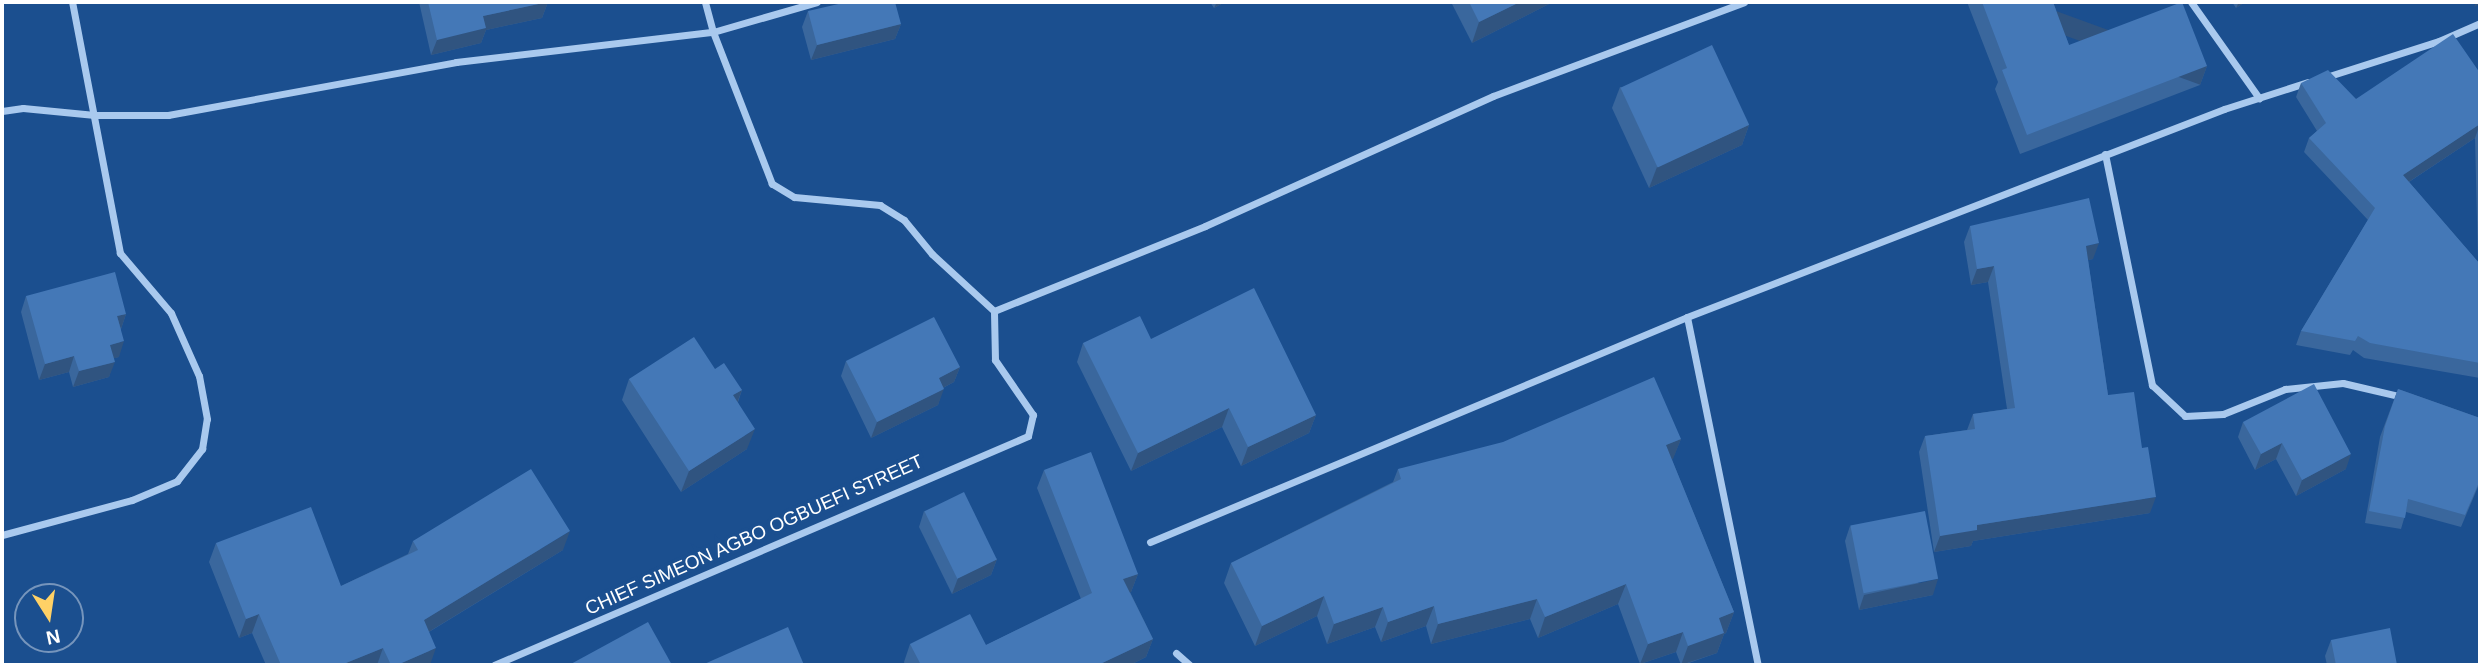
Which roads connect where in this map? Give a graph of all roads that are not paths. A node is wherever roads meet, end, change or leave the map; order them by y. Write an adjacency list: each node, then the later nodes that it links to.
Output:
1 (72, 2): 10 (street)
2 (705, 2): 7 (street)
3 (817, 2): 7 (street)
4 (1744, 2): 12 (street)
5 (2191, 2): 8 (street)
6 (2480, 23): 8 (street)
7 (713, 32): 10 (street); 12 (street)
8 (2259, 98): 11 (street)
9 (2, 111): 10 (street)
10 (95, 116): 15 (street)
11 (2105, 155): 13 (street); 14 (street)
12 (994, 311): 18 (street, CHIEF SIMEON AGBO OGBUEFI STREET)
13 (1687, 317): 16 (street); 20 (street)
14 (2406, 397)
15 (2, 536)
16 (1150, 542)
17 (1176, 653): 19 (street)
18 (494, 665)
19 (1189, 665)
20 (1758, 665)

